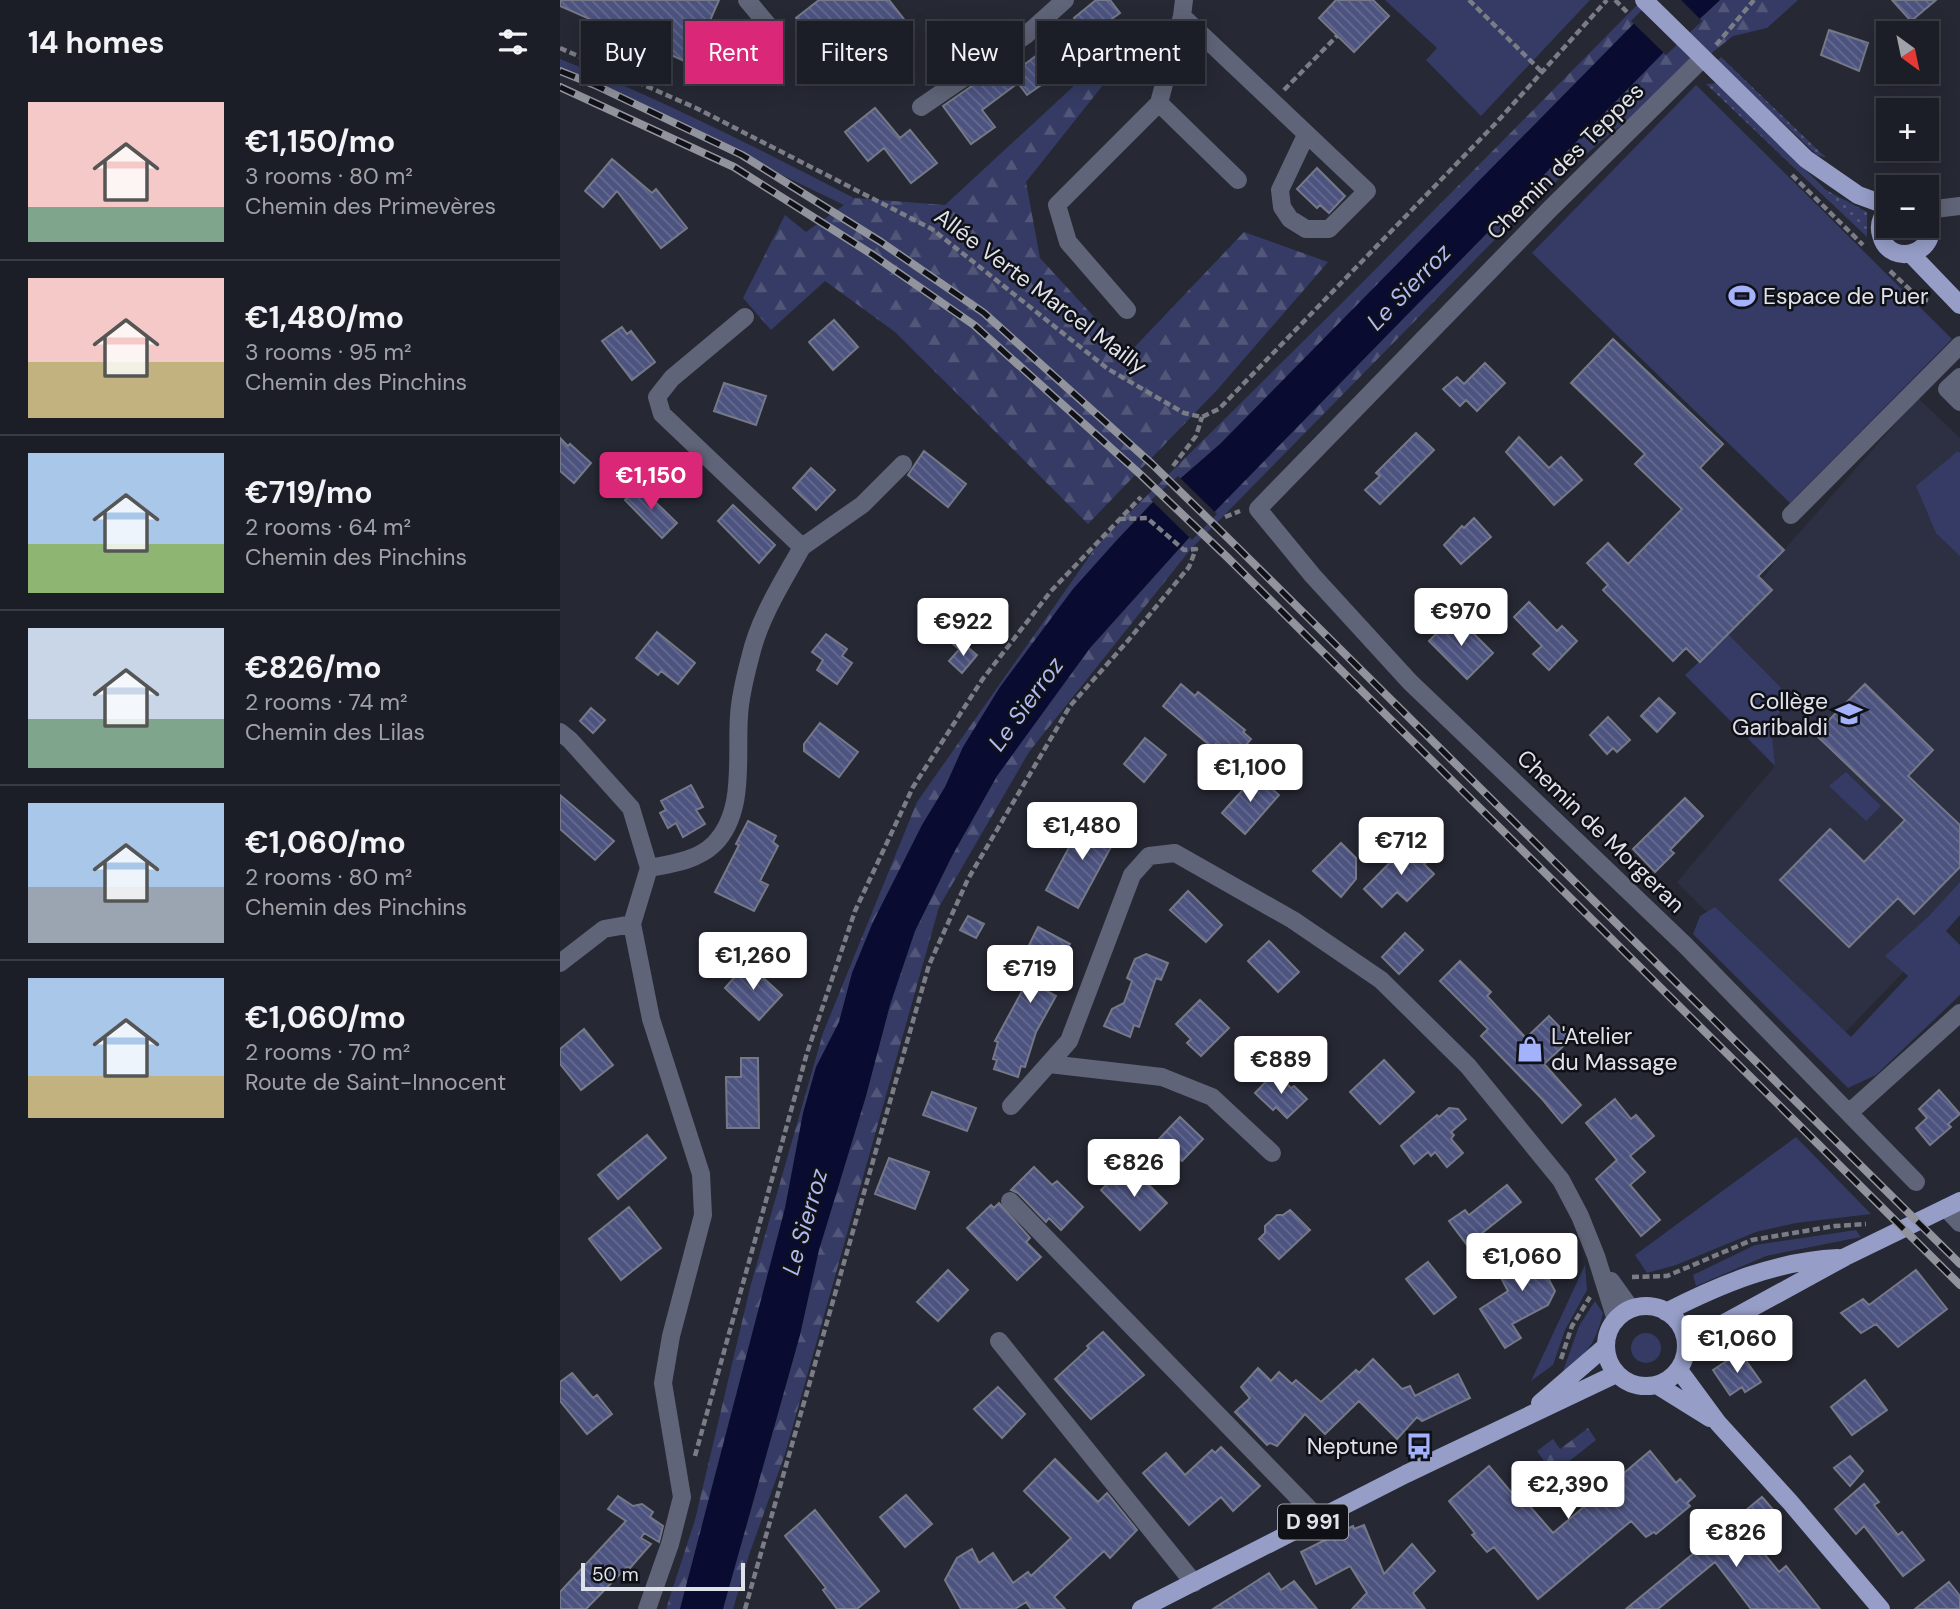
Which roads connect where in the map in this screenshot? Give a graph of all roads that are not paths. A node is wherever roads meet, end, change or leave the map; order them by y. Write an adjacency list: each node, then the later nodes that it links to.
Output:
1 (747, 0): 5 (street)
2 (1065, 0): 8 (street)
3 (1644, 0): 6 (main road)
4 (1183, 8): 7 (street); 9 (street)
5 (765, 21)
6 (1699, 56): 11 (main road); 24 (street, Chemin des Teppes)
7 (1159, 103): 10 (street); 18 (street)
8 (921, 107)
9 (1306, 135): 9 (street)
10 (1238, 180)
11 (1876, 207)
12 (1956, 207): 13 (street)
13 (1939, 212)
14 (1882, 238): 16 (main road)
15 (1930, 238): 16 (main road)
16 (1918, 249): 17 (main road)
17 (1955, 300)
18 (1127, 310)
19 (744, 317): 26 (street)
20 (1960, 345): 25 (street)
21 (1960, 376): 22 (street)
22 (1960, 402)
23 (903, 464): 26 (street)
24 (1258, 509): 34 (street, Chemin de Morgeran)
25 (1791, 515)
26 (802, 547): 28 (street)
27 (560, 732): 28 (street)
28 (649, 868): 29 (street)
29 (632, 924): 30 (street); 55 (street)
30 (560, 964)
31 (1960, 1013): 34 (street)
32 (1049, 1064): 33 (street); 35 (street); 40 (street)
33 (1012, 1106)
34 (1850, 1112): 36 (street, Chemin de Morgeran)
35 (1272, 1153)
36 (1916, 1182)
37 (1010, 1201): 53 (street)
38 (1953, 1204): 39 (street); 41 (main road)
39 (1960, 1223)
40 (1597, 1256): 42 (street); 44 (street)
41 (1845, 1257): 43 (main road); 46 (main road)
42 (1631, 1309): 43 (main road); 44 (main road)
43 (1666, 1311): 46 (main road)
44 (1616, 1320): 47 (main road)
45 (999, 1341): 54 (street)
46 (1686, 1344): 48 (main road)
47 (1606, 1346): 49 (main road); 51 (main road, D 991)
48 (1679, 1370): 50 (main road); 52 (main road)
49 (1616, 1374): 50 (main road); 51 (main road, D 991)
50 (1657, 1385): 52 (main road)
51 (1523, 1418): 53 (main road, D 991)
52 (1718, 1423): 57 (main road)
53 (1319, 1519): 54 (main road, D 991)
54 (1194, 1583): 56 (main road, D 991)
55 (647, 1609)
56 (1141, 1609)
57 (1881, 1609)

